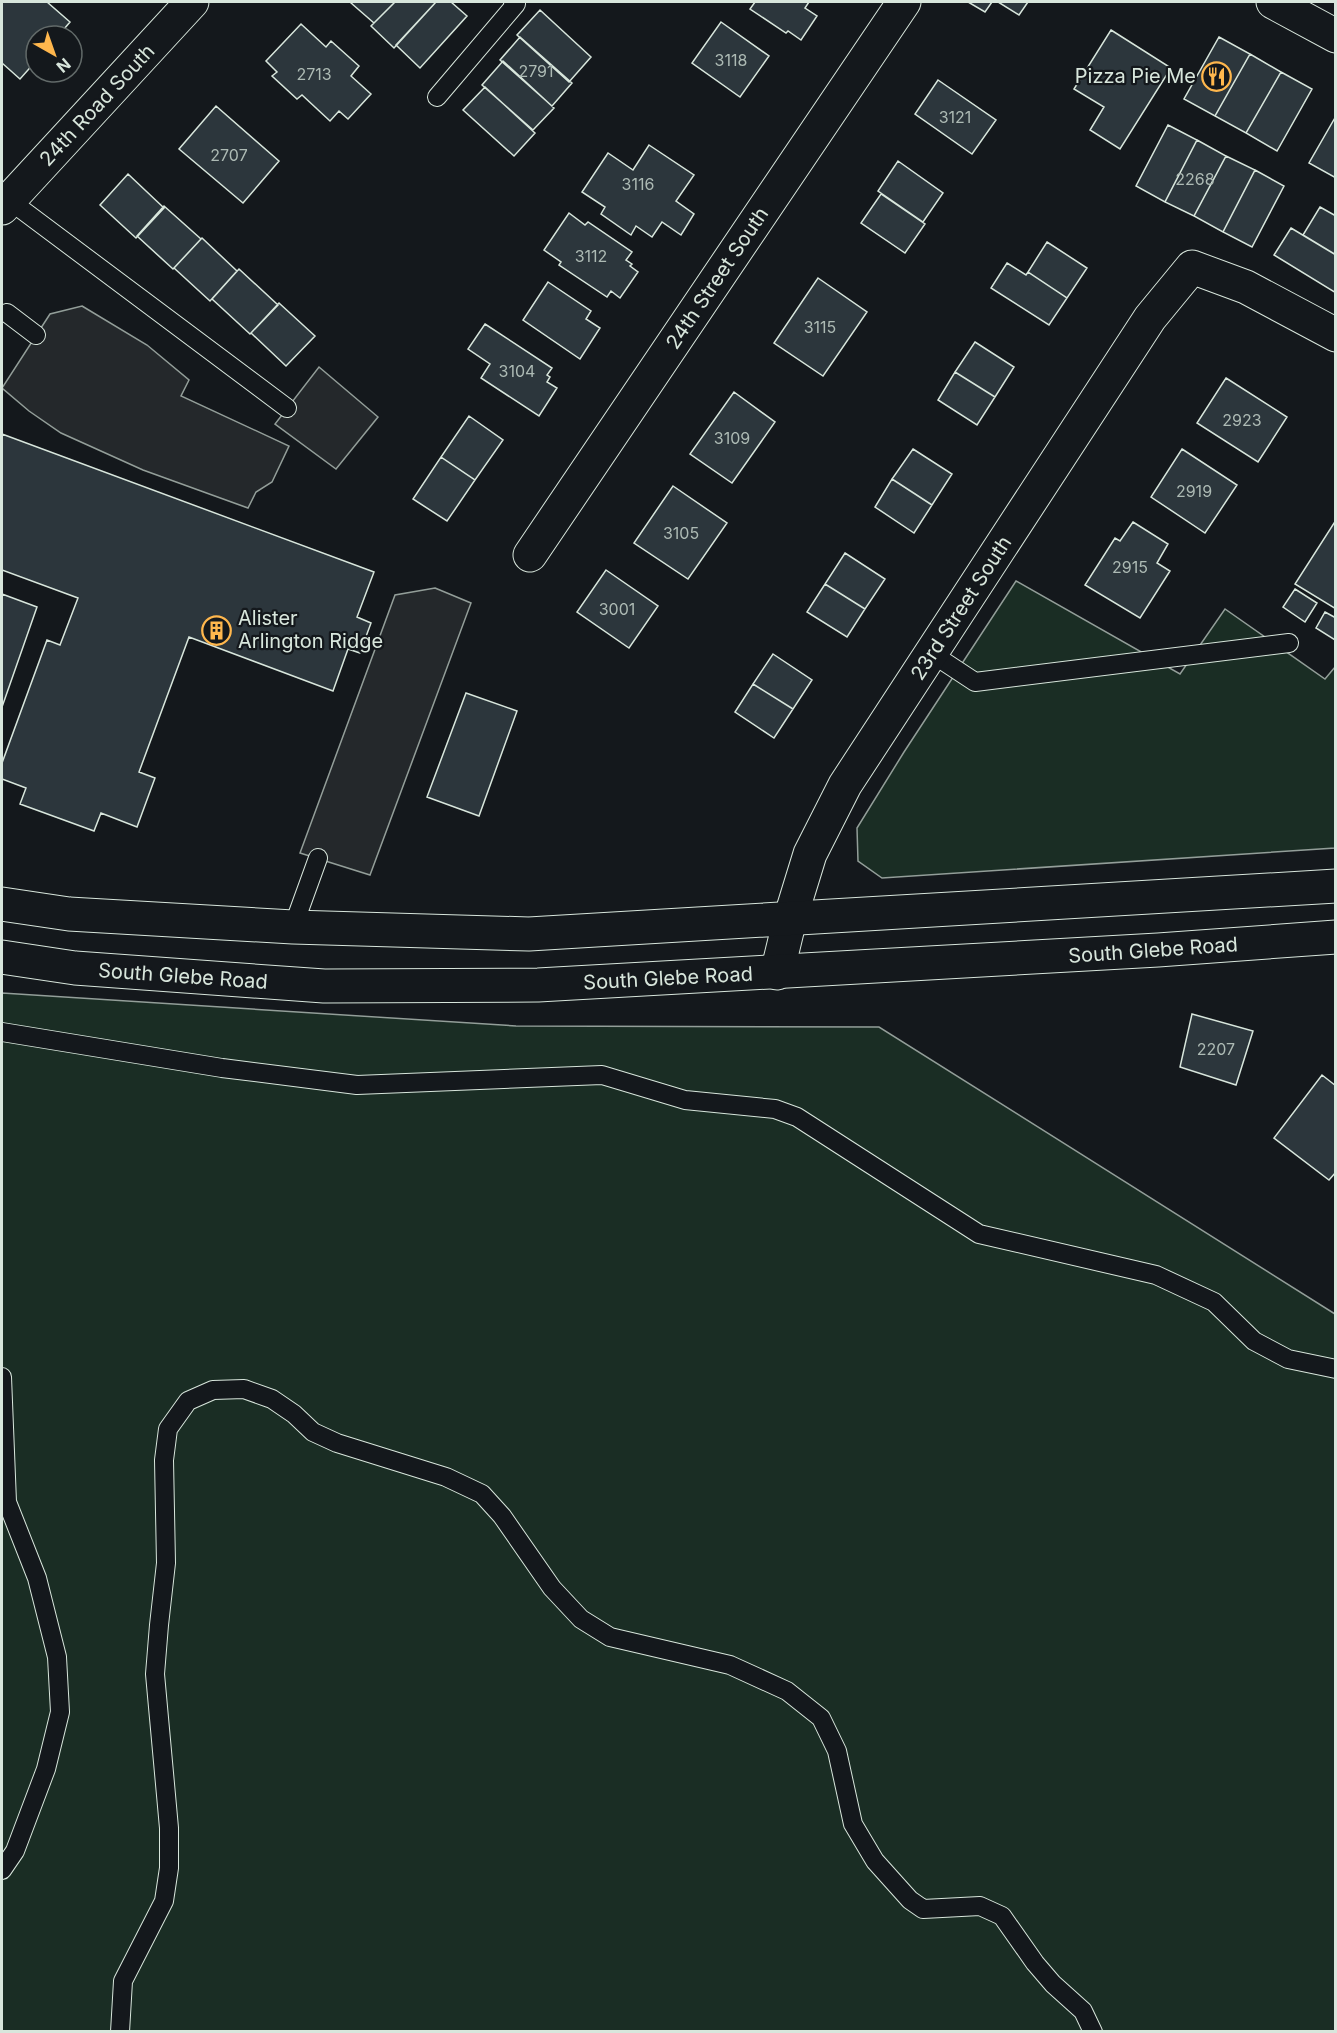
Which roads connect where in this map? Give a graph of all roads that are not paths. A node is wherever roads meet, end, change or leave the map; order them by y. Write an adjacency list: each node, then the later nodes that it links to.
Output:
1 (192, 2): 7 (main road, 24th Road South)
2 (513, 2): 6 (lane)
3 (904, 2): 12 (main road, 24th Street South)
4 (1273, 2): 5 (main road)
5 (1335, 36)
6 (437, 97)
7 (5, 204): 11 (lane)
8 (3, 314): 9 (lane)
9 (36, 335)
10 (1335, 335): 14 (main road, 23rd Street South)
11 (287, 408)
12 (530, 555)
13 (1289, 643): 14 (lane)
14 (931, 653): 18 (main road, 23rd Street South)
15 (318, 858): 19 (lane)
16 (1335, 886): 18 (main road)
17 (2, 904): 19 (main road)
18 (790, 919): 19 (main road); 22 (main road, 23rd Street South)
19 (293, 927)
20 (1335, 937): 22 (main road, South Glebe Road)
21 (2, 957): 22 (main road, South Glebe Road)
22 (777, 973)
23 (2, 1032): 24 (lane)
24 (1335, 1369)
25 (2, 1377): 26 (lane)
26 (2, 1870)
27 (120, 2031): 28 (lane)
28 (1093, 2031)

